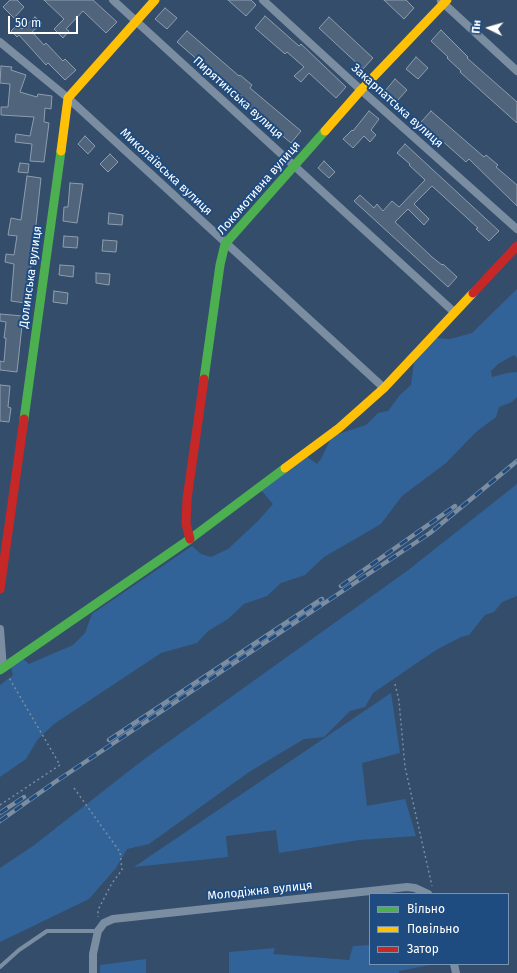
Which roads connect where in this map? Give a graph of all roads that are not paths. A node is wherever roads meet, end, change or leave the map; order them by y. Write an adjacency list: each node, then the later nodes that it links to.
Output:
1 (113, 0): 5 (street, Пирятинська вулиця)
2 (155, 0): 5 (street)
3 (263, 0): 8 (street, Закарпатська вулиця)
4 (444, 1): 7 (street); 8 (street, Локомотивна вулиця)
5 (136, 21): 9 (street); 10 (street, Пирятинська вулиця)
6 (0, 42): 9 (street, Миколаївська вулиця)
7 (517, 71)
8 (361, 90): 10 (street, Локомотивна вулиця); 11 (street, Закарпатська вулиця)
9 (68, 98): 12 (street, Миколаївська вулиця); 17 (street, Долинська вулиця)
10 (295, 166): 12 (street, Локомотивна вулиця); 14 (street, Пирятинська вулиця)
11 (517, 229)
12 (225, 244): 15 (street, Миколаївська вулиця); 16 (street, Локомотивна вулиця)
13 (517, 246): 14 (street)
14 (454, 312): 15 (street)
15 (384, 388): 16 (street)
16 (190, 539): 19 (street)
17 (0, 589)
18 (0, 629): 19 (street)
19 (2, 669)
20 (426, 893): 21 (street, Молодіжна вулиця)
21 (98, 931): 22 (lane); 23 (street)
22 (0, 967)
23 (93, 973)

